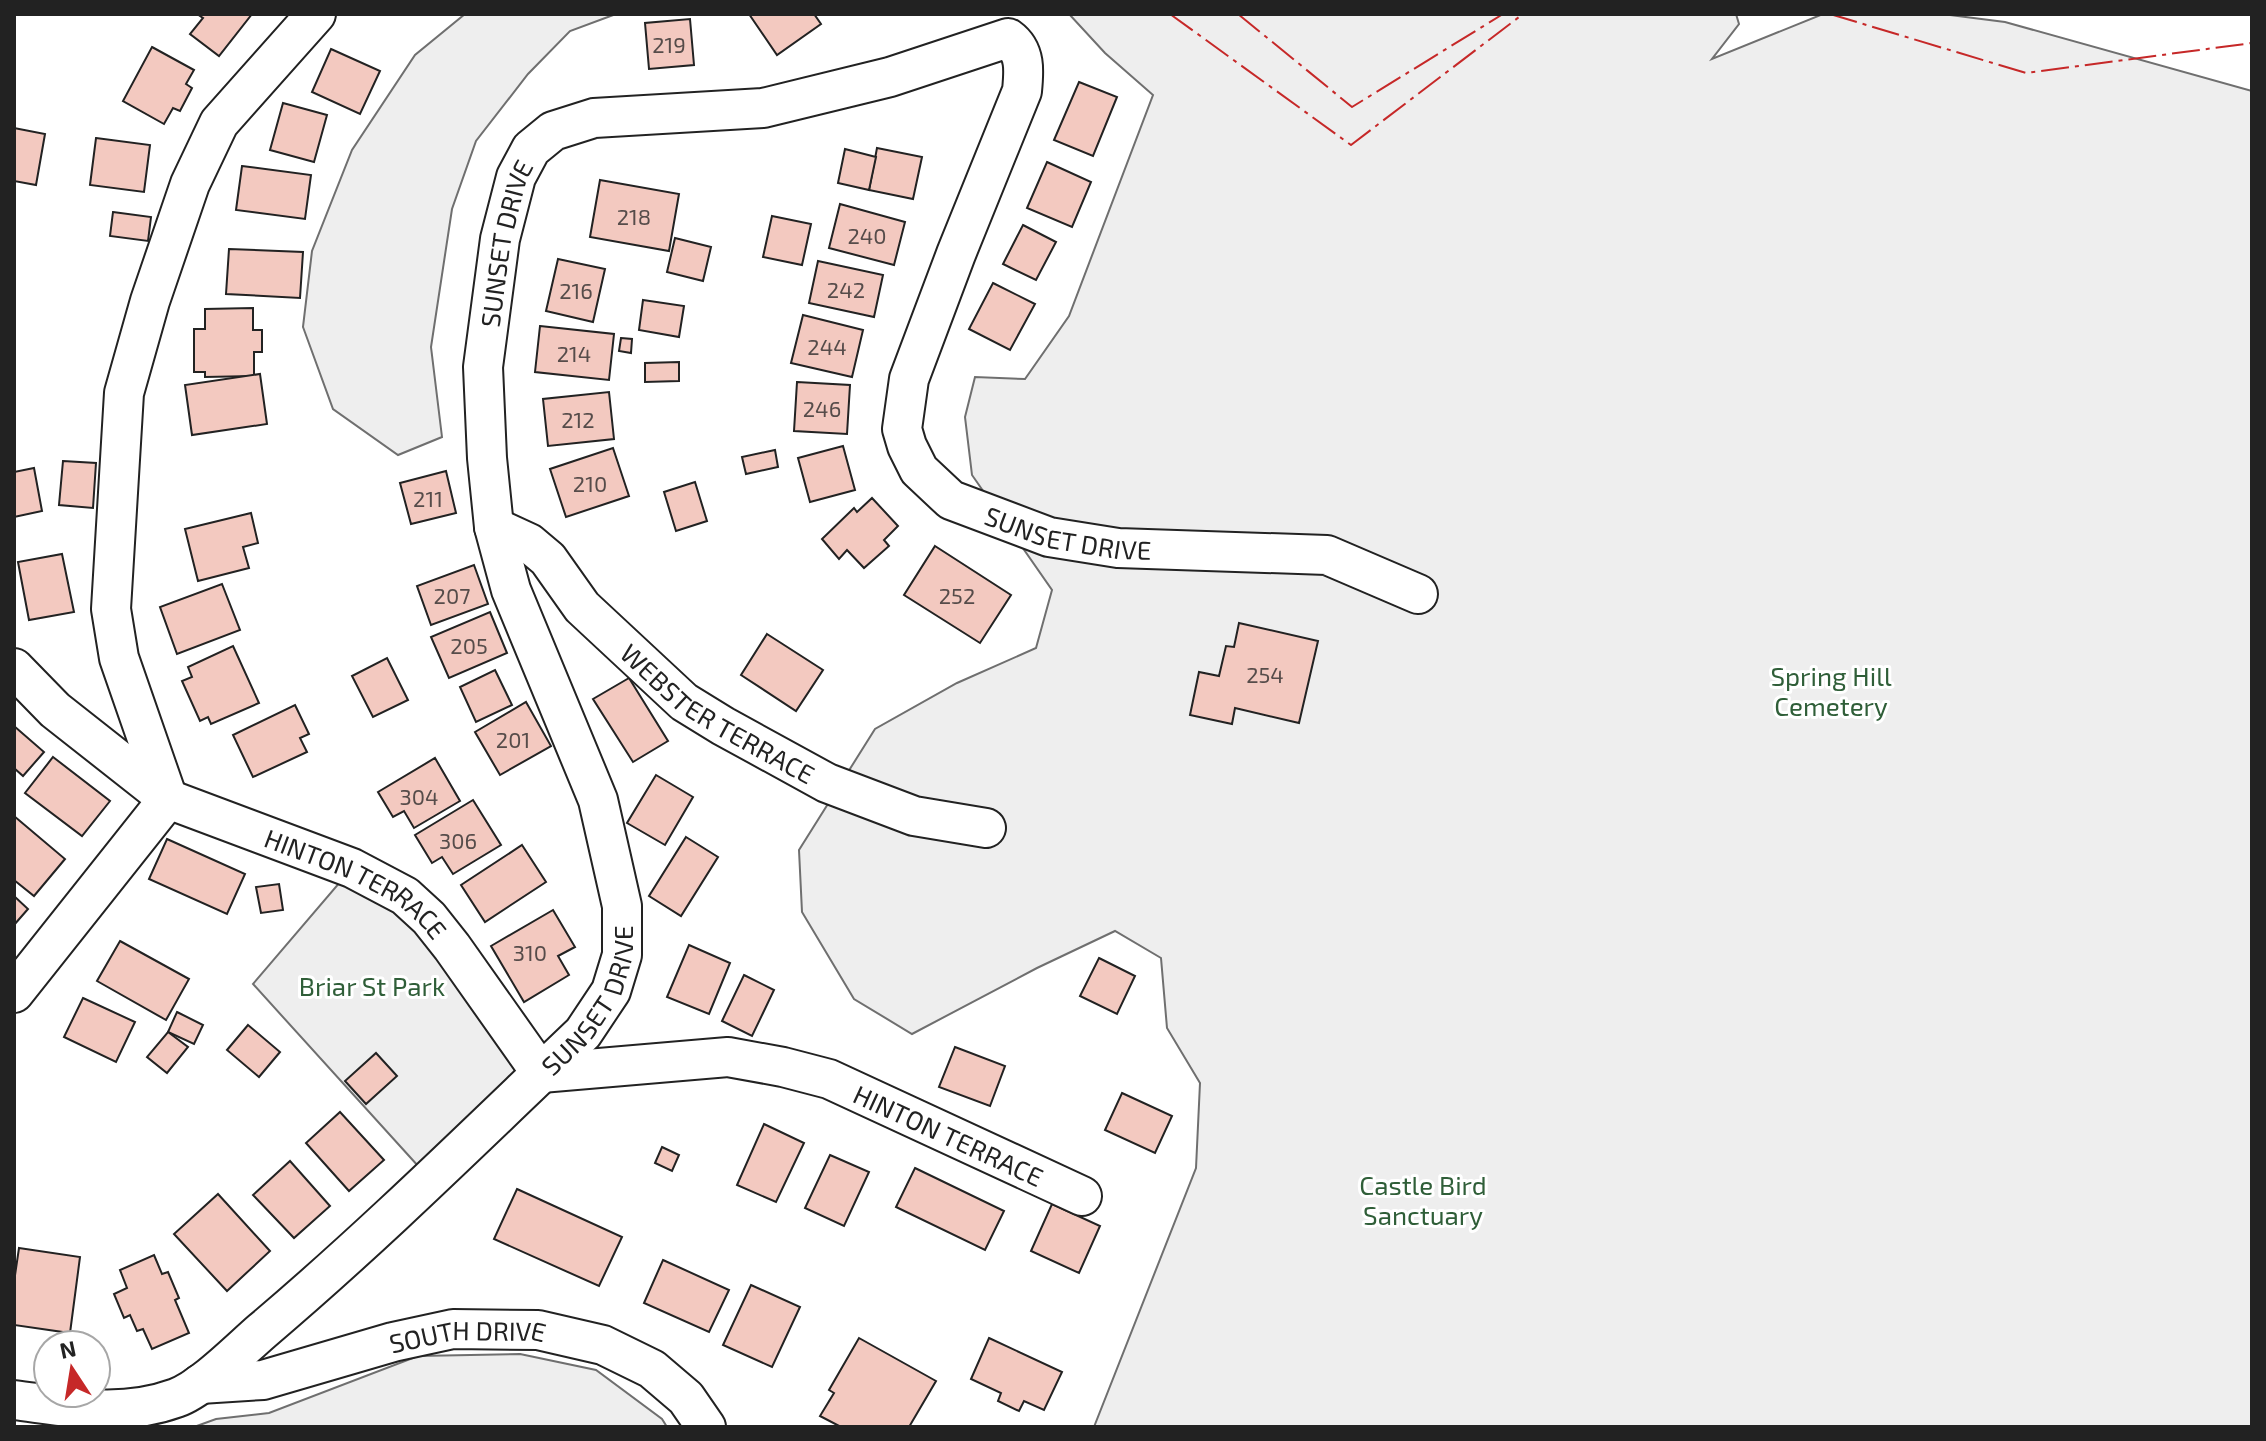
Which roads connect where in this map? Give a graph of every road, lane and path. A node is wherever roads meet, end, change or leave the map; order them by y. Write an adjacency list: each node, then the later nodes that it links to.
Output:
1 (316, 14): 5 (street)
2 (494, 527): 3 (street, SUNSET DRIVE); 6 (street, WEBSTER TERRACE); 8 (street, SUNSET DRIVE)
3 (1418, 594)
4 (14, 668): 5 (street, HINTON TERRACE)
5 (168, 799): 7 (street); 8 (street, HINTON TERRACE)
6 (986, 828)
7 (14, 993)
8 (541, 1073): 9 (street, HINTON TERRACE); 10 (street, SUNSET DRIVE)
9 (1082, 1196)
10 (200, 1384): 11 (street, SUNSET DRIVE); 12 (street, SOUTH DRIVE)
11 (14, 1400)
12 (706, 1427)

